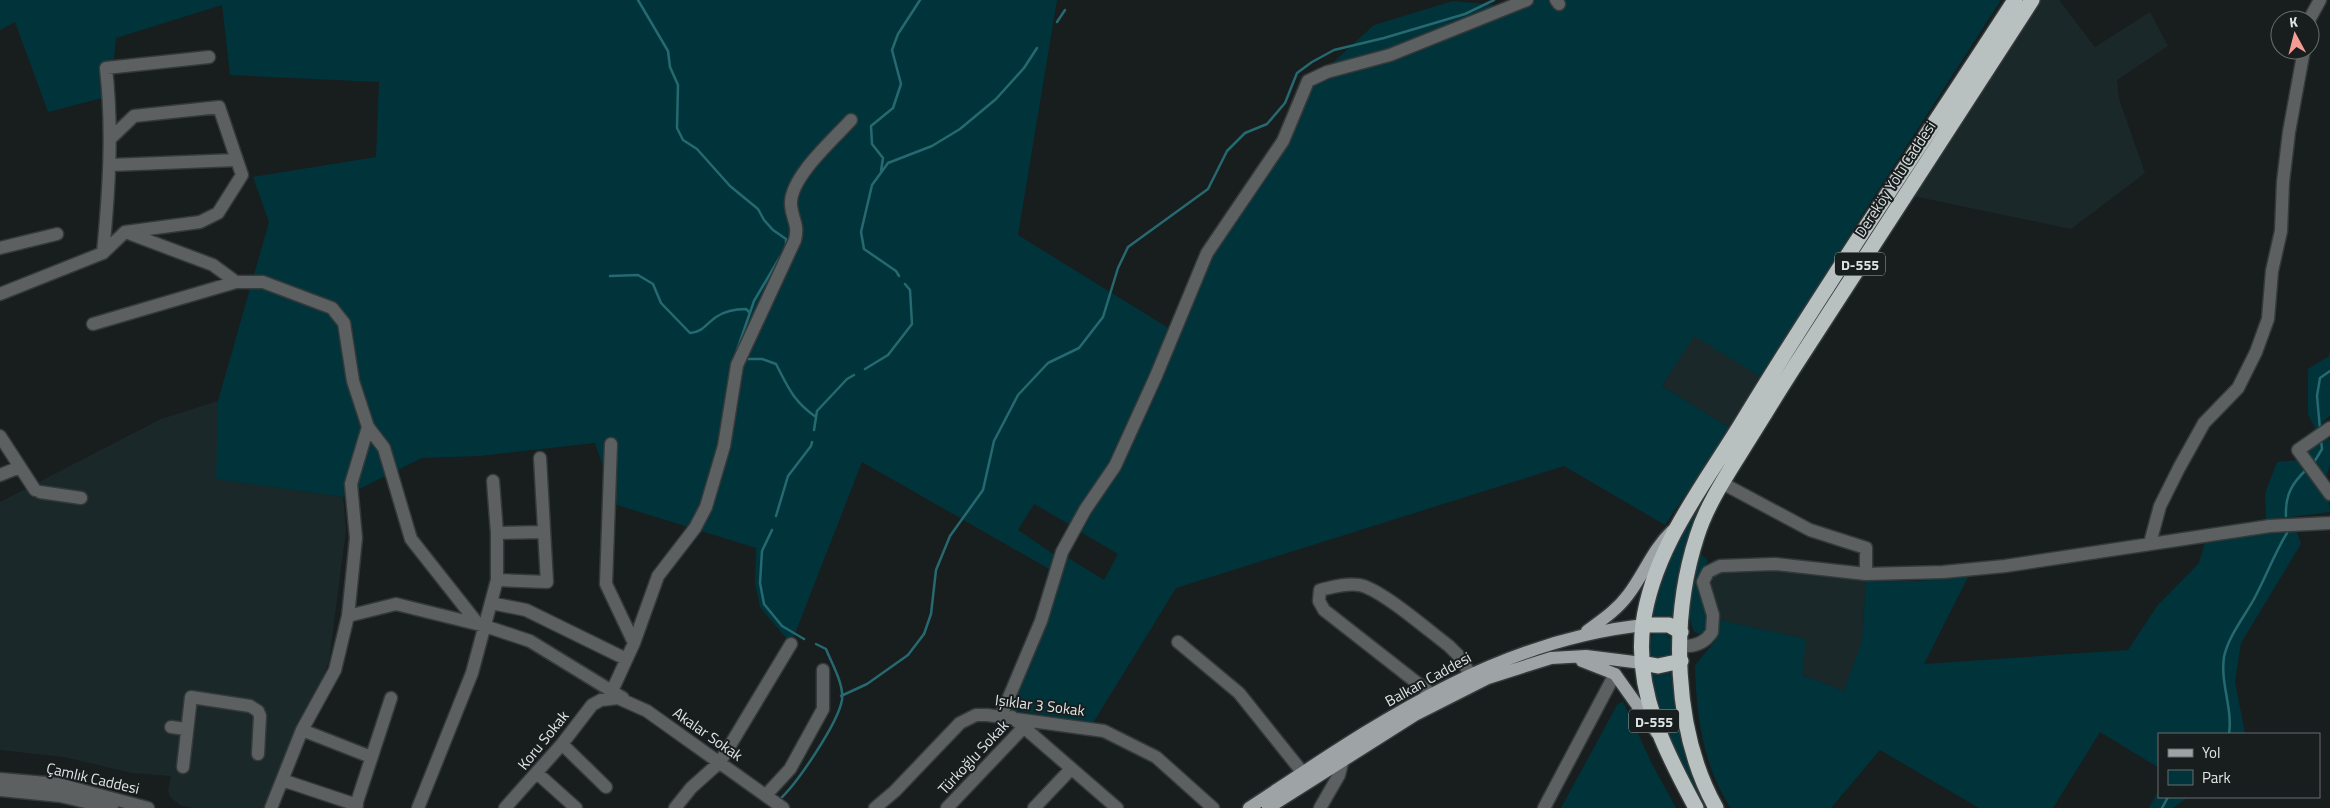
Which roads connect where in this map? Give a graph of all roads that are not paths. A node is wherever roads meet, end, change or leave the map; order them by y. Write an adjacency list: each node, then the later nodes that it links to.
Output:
1 (1527, 0): 53 (street)
2 (2015, 0): 29 (highway, Dereköy Yolu Caddesi / D-555)
3 (2032, 0): 25 (highway, Dereköy Yolu Caddesi / D-555)
4 (209, 57): 7 (street)
5 (2302, 60): 32 (street)
6 (850, 120): 41 (street)
7 (110, 139): 8 (street); 9 (street)
8 (236, 160): 9 (street); 10 (street)
9 (111, 164): 13 (street)
10 (125, 232): 13 (street); 14 (street)
11 (57, 234): 12 (street)
12 (0, 248)
13 (103, 253): 15 (street)
14 (236, 282): 16 (street); 17 (street)
15 (0, 294)
16 (93, 324)
17 (368, 427): 36 (street); 37 (street)
18 (2330, 428): 26 (street)
19 (0, 436): 22 (street)
20 (611, 444): 41 (street)
21 (540, 458): 31 (street)
22 (20, 468): 23 (street); 27 (street)
23 (0, 475)
24 (492, 481): 30 (street)
25 (1722, 483): 33 (street); 43 (highway, Dereköy Yolu Caddesi / D-555)
26 (2330, 494)
27 (81, 498)
28 (2330, 523): 32 (street)
29 (1678, 526): 38 (highway, D-555); 39 (main road)
30 (497, 532): 31 (street); 34 (street)
31 (544, 532): 34 (street)
32 (2150, 543): 33 (street)
33 (1866, 574): 43 (street)
34 (497, 580): 35 (street)
35 (491, 603): 37 (street); 45 (street)
36 (348, 616): 37 (street, Akalar Sokak); 57 (street)
37 (481, 625): 51 (street, Akalar Sokak); 79 (street)
38 (1643, 626): 39 (main road, Balkan Caddesi); 43 (highway); 46 (highway, D-555)
39 (1583, 634): 48 (main road, Balkan Caddesi)
40 (1178, 642): 67 (street)
41 (634, 643): 45 (street)
42 (791, 644): 63 (street)
43 (1681, 646): 46 (highway); 93 (highway, D-555)
44 (1574, 656): 46 (main road, Balkan Caddesi); 49 (main road); 62 (main road, Balkan Caddesi)
45 (626, 659): 51 (street)
46 (1642, 663): 58 (highway, D-555)
47 (823, 670): 72 (street)
48 (1470, 674): 50 (main road, Balkan Caddesi); 50 (street)
49 (1615, 674): 58 (main road); 91 (street)
50 (1430, 693): 67 (main road, Balkan Caddesi)
51 (611, 694): 59 (street, Koru Sokak); 63 (street, Akalar Sokak)
52 (391, 698): 61 (street)
53 (1007, 717): 55 (street); 83 (street, Işıklar 3 Sokak); 87 (street, Işıklar 3 Sokak)
54 (171, 727): 56 (street)
55 (1023, 728): 65 (street); 84 (street, Türkoğlu Sokak)
56 (186, 729): 60 (street); 64 (street)
57 (302, 730): 61 (street); 69 (street)
58 (1660, 736): 92 (highway, D-555)
59 (562, 744): 66 (street, Koru Sokak); 70 (street)
60 (258, 754)
61 (371, 757): 74 (street)
62 (1343, 759): 89 (main road, Balkan Caddesi); 90 (street)
63 (720, 762): 72 (street, Akalar Sokak); 81 (street)
64 (183, 766)
65 (1071, 769): 85 (street); 86 (street)
66 (537, 773): 75 (street, Koru Sokak); 80 (street)
67 (1303, 773): 88 (main road, Balkan Caddesi)
68 (0, 779): 77 (street, Çamlık Caddesi)
69 (282, 780): 74 (street); 78 (street)
70 (606, 787)
71 (0, 790): 73 (street, Çamlık Caddesi)
72 (767, 796): 82 (street, Akalar Sokak)
73 (73, 804): 76 (street, Çamlık Caddesi)
74 (356, 806)
75 (512, 806)
76 (112, 808)
77 (148, 808)
78 (271, 808)
79 (418, 808)
80 (576, 808)
81 (675, 808)
82 (782, 808)
83 (875, 808)
84 (947, 808)
85 (1034, 808)
86 (1117, 808)
87 (1213, 808)
88 (1249, 808)
89 (1268, 808)
90 (1320, 808)
91 (1544, 808)
92 (1696, 808)
93 (1716, 808)

